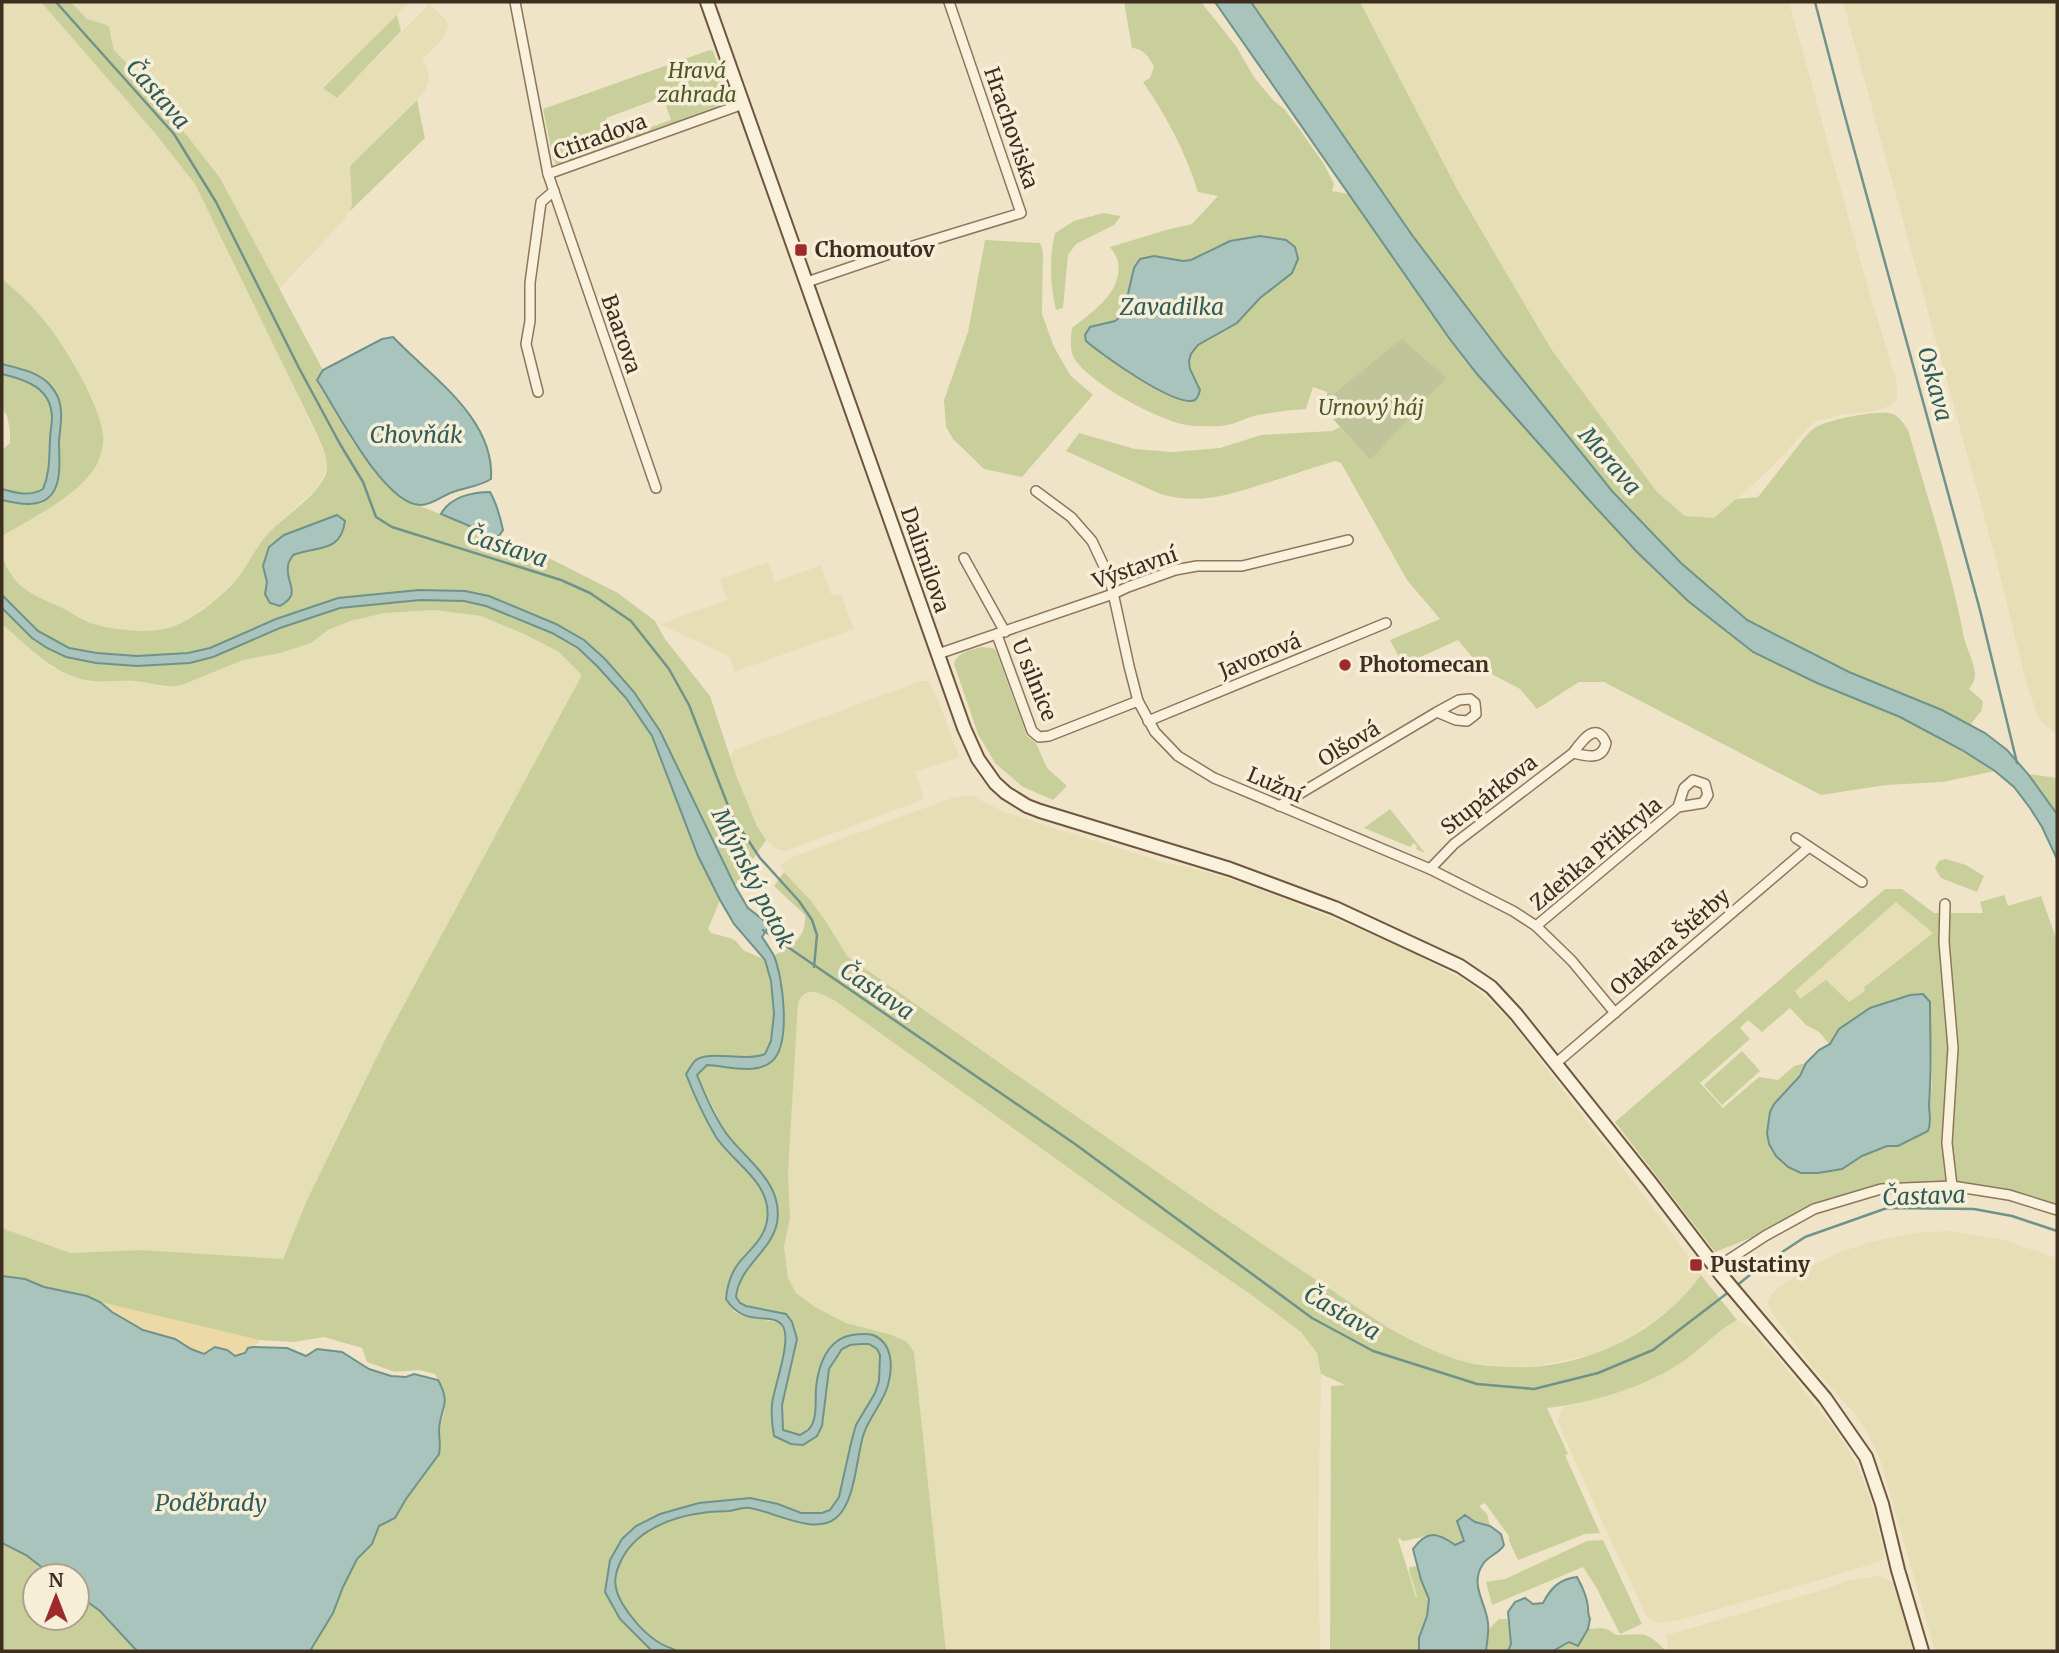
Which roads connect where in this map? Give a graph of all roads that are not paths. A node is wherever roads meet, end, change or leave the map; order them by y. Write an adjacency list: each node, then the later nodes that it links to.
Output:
1 (515, 2): 5 (street, Baarova)
2 (707, 2): 4 (main road, Dalimilova)
3 (949, 2): 7 (street, Hrachoviska)
4 (743, 104): 5 (street, Ctiradova); 7 (main road, Dalimilova)
5 (548, 174): 6 (street, Baarova)
6 (554, 191): 8 (street); 9 (street, Baarova)
7 (807, 282): 16 (main road, Dalimilova)
8 (538, 392)
9 (656, 488)
10 (1036, 491): 13 (street, Lužní)
11 (1348, 540): 13 (street, Výstavní)
12 (964, 558): 15 (street, U silnice)
13 (1113, 594): 15 (street, Výstavní); 17 (street, Lužní)
14 (1386, 623): 19 (street, Javorová)
15 (1001, 633): 16 (street, Výstavní); 17 (street, U silnice)
16 (938, 654): 30 (main road, Dalimilova)
17 (1138, 701): 19 (street, Lužní)
18 (1437, 712): 21 (street, Olšová)
19 (1148, 721): 21 (street, Lužní)
20 (1573, 752): 25 (street, Stupárkova)
21 (1279, 806): 25 (street, Lužní)
22 (1678, 807): 28 (street, Zdeňka Přikryla)
23 (1796, 838): 24 (street)
24 (1809, 846): 26 (street); 29 (street, Otakara Štěrby)
25 (1430, 869): 28 (street, Lužní)
26 (1862, 883)
27 (1945, 904): 31 (street)
28 (1536, 926): 29 (street, Lužní)
29 (1615, 1013): 30 (street, Otakara Štěrby)
30 (1555, 1064): 33 (main road, Dalimilova)
31 (1952, 1186): 32 (street); 33 (street)
32 (2057, 1210)
33 (1719, 1272): 34 (main road, Dalimilova)
34 (1922, 1651)

